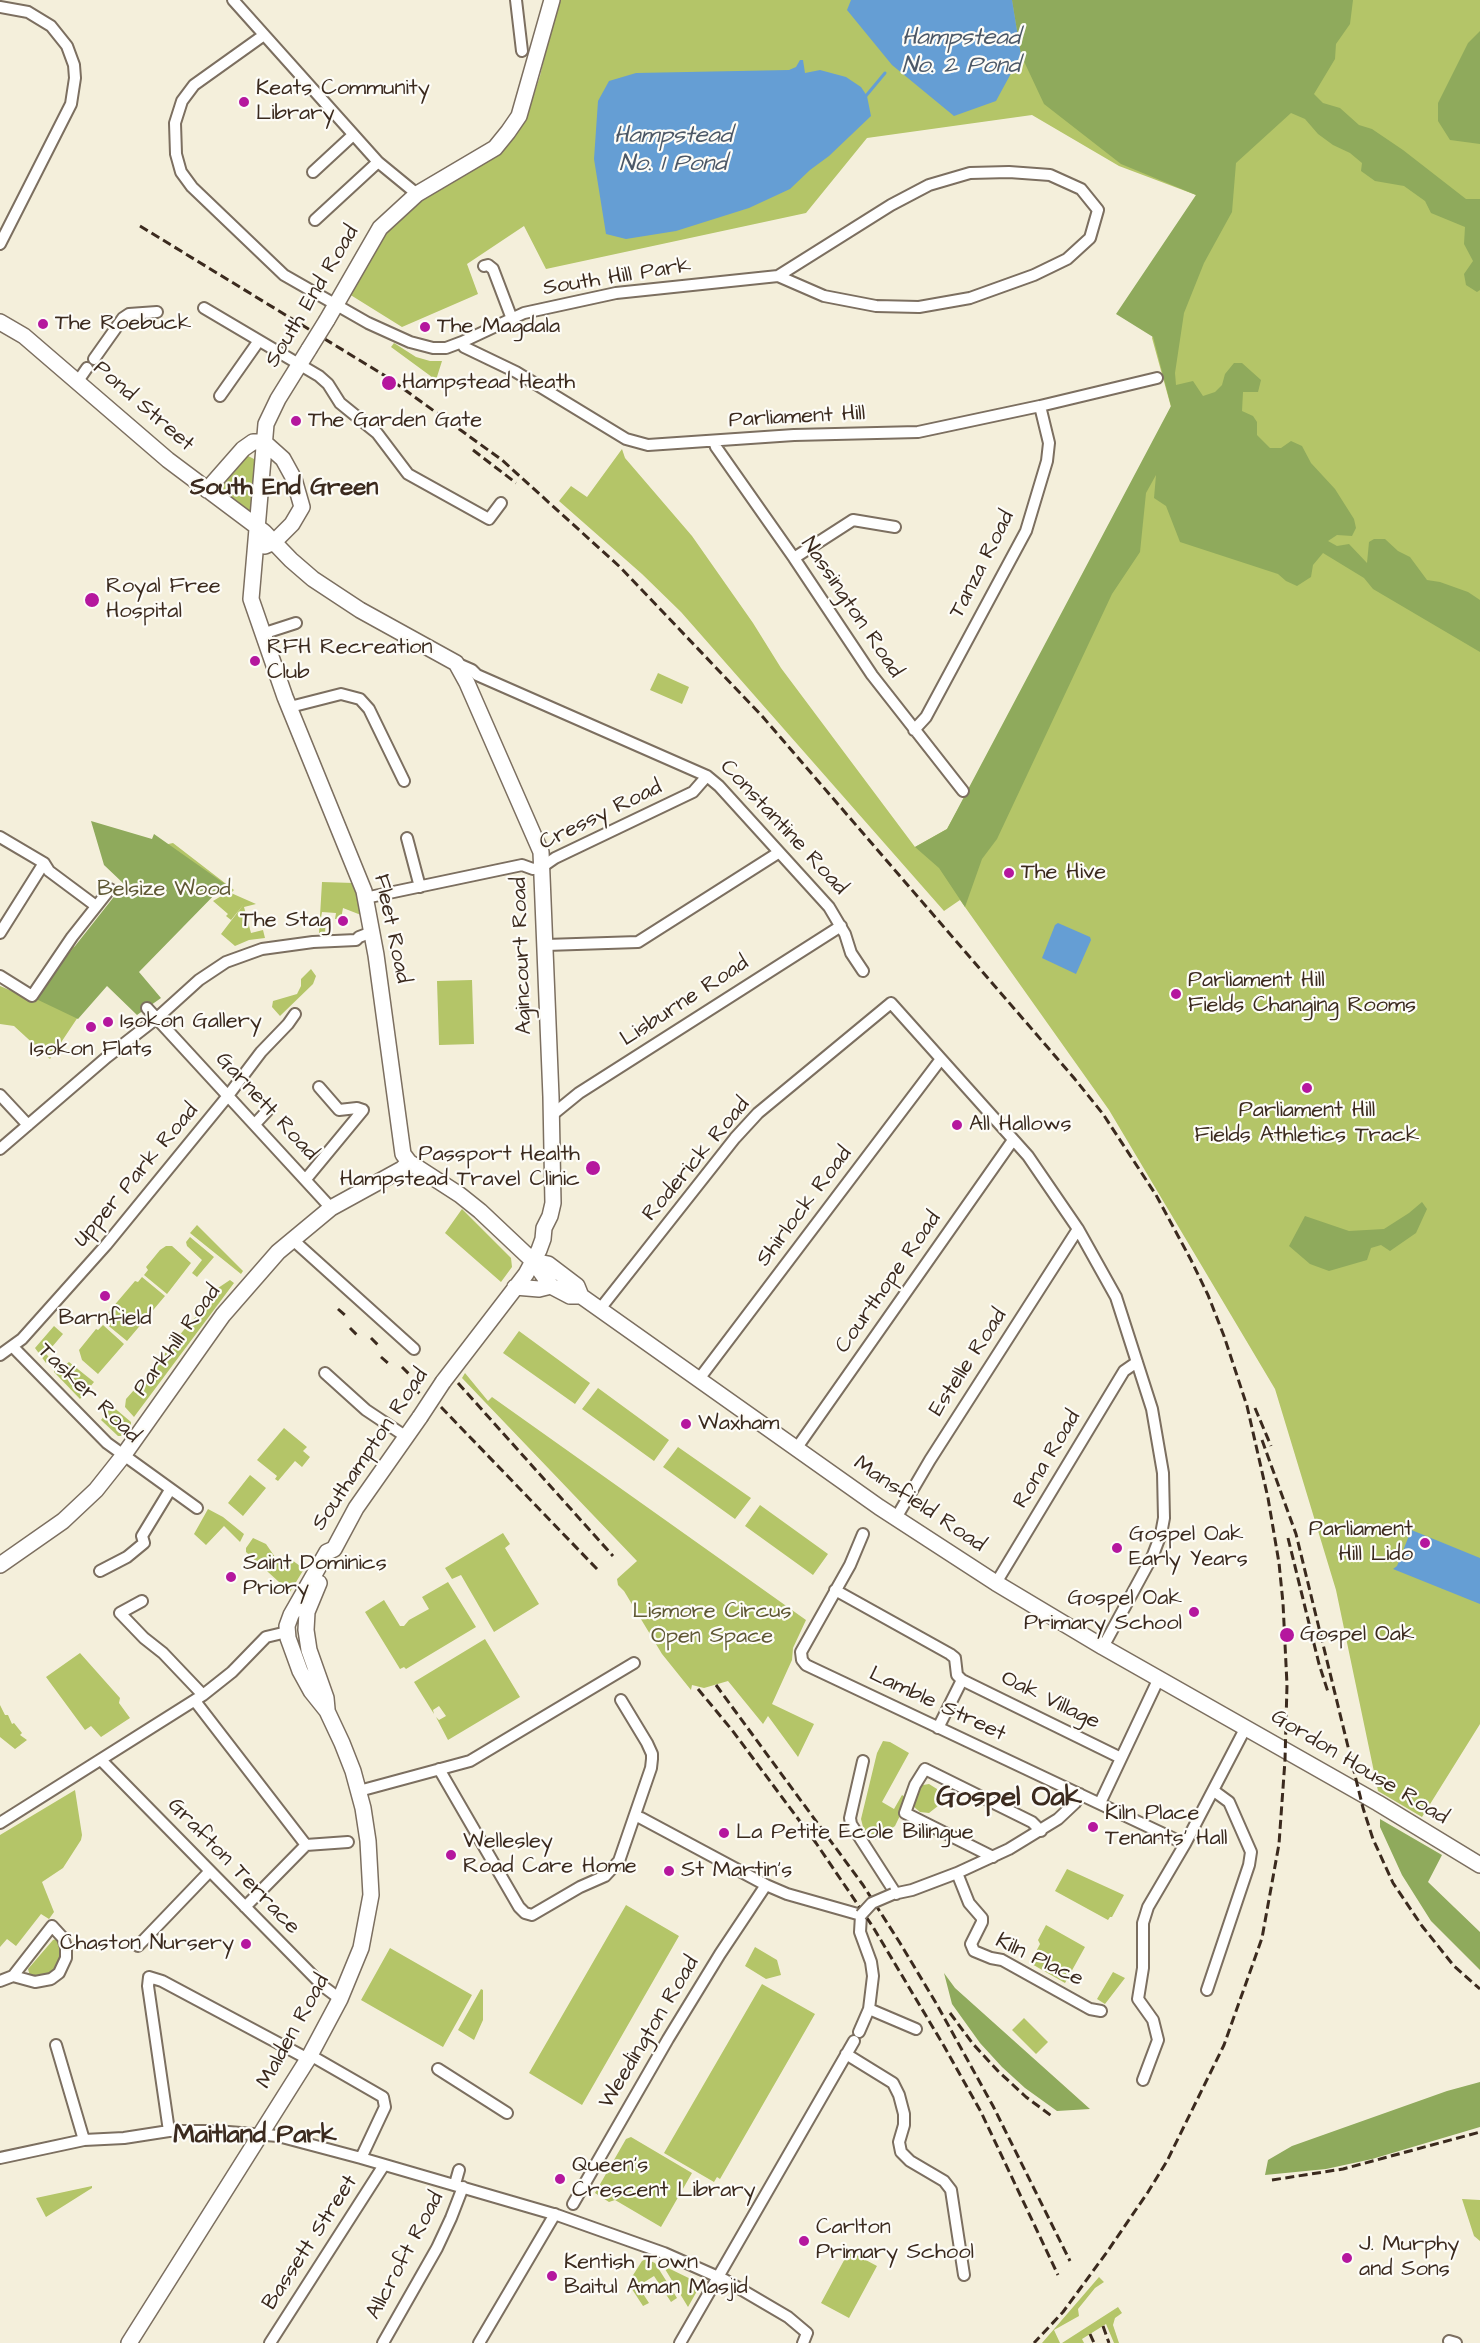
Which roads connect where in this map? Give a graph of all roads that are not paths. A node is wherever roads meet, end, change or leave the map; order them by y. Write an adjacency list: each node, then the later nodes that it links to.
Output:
1 (233, 0): 5 (street)
2 (516, 0): 6 (street)
3 (552, 0): 10 (main road, South End Road)
4 (0, 7): 12 (street)
5 (264, 35): 7 (street); 15 (street, South Hill Park)
6 (522, 51)
7 (353, 135): 8 (street); 9 (street)
8 (378, 162): 10 (street); 11 (street)
9 (313, 172)
10 (417, 194): 15 (main road, South End Road)
11 (315, 220)
12 (0, 244)
13 (484, 266): 18 (street)
14 (778, 276): 14 (street); 18 (street, South Hill Park)
15 (336, 304): 21 (street, South Hill Park); 22 (main road, South End Road, bridge)
16 (204, 308): 20 (street)
17 (157, 312): 23 (street)
18 (512, 319): 21 (street, South Hill Park)
19 (0, 322): 23 (main road, Pond Street)
20 (258, 342): 22 (street); 25 (street)
21 (462, 342): 27 (street, Parliament Hill)
22 (300, 364): 28 (main road, South End Road); 30 (street)
23 (87, 369): 29 (main road, Pond Street)
24 (1157, 378): 26 (street, Parliament Hill)
25 (220, 396)
26 (1040, 406): 27 (street, Parliament Hill); 40 (street, Tanza Road)
27 (714, 441): 35 (street, Nassington Road)
28 (264, 442): 29 (main road); 31 (main road); 33 (main road)
29 (207, 490): 31 (main road, Pond Street)
30 (501, 503)
31 (257, 526): 33 (main road); 34 (main road, Fleet Road)
32 (895, 527): 35 (street)
33 (274, 542): 34 (main road); 38 (main road, Agincourt Road)
34 (255, 549): 37 (main road, Fleet Road)
35 (794, 558): 40 (street, Nassington Road)
36 (296, 623): 37 (street)
37 (262, 634): 39 (main road, Fleet Road)
38 (472, 679): 41 (street, Constantine Road); 48 (main road, Agincourt Road)
39 (290, 707): 42 (street); 51 (main road, Fleet Road)
40 (914, 729): 43 (street, Nassington Road)
41 (707, 776): 46 (street, Constantine Road); 48 (street, Cressy Road)
42 (404, 781)
43 (963, 790)
44 (0, 837): 47 (street)
45 (407, 838): 49 (street)
46 (778, 853): 53 (street, Constantine Road); 56 (street)
47 (44, 863): 52 (street); 54 (street)
48 (542, 867): 49 (street, Cressy Road); 56 (main road, Agincourt Road)
49 (420, 887): 51 (street, Cressy Road)
50 (110, 889): 52 (street)
51 (365, 898): 55 (main road, Fleet Road)
52 (96, 906): 58 (street)
53 (841, 926): 57 (street, Constantine Road); 67 (street, Lisburne Road)
54 (0, 933)
55 (373, 937): 61 (street); 72 (main road, Fleet Road)
56 (546, 945): 67 (main road, Agincourt Road)
57 (863, 971)
58 (0, 976)
59 (147, 1008): 61 (street, Garnett Road)
60 (295, 1014): 65 (street, Upper Park Road)
61 (157, 1018): 65 (street, Garnett Road); 69 (street)
62 (941, 1059): 70 (street); 83 (street, Roderick Road); 89 (street, Shirlock Road)
63 (319, 1087): 73 (street)
64 (0, 1095): 69 (street)
65 (227, 1097): 68 (street, Garnett Road); 84 (street, Upper Park Road)
66 (268, 1110): 68 (street)
67 (552, 1115): 75 (main road, Agincourt Road)
68 (255, 1124): 73 (street, Garnett Road)
69 (28, 1125): 71 (street)
70 (1013, 1140): 76 (street); 91 (street, Courthope Road)
71 (0, 1149)
72 (409, 1162): 74 (main road, Parkhill Road); 78 (main road)
73 (306, 1179): 74 (street, Garnett Road)
74 (331, 1208): 77 (main road, Parkhill Road)
75 (544, 1228): 78 (main road); 79 (main road, Agincourt Road)
76 (1078, 1230): 87 (street); 95 (street, Estelle Road)
77 (293, 1240): 85 (street); 92 (main road, Parkhill Road)
78 (519, 1246): 79 (main road)
79 (533, 1261): 80 (main road); 81 (main road, Southampton Road); 82 (main road, Mansfield Road)
80 (551, 1286): 81 (main road, Mansfield Road); 82 (main road, Mansfield Road)
81 (515, 1287): 90 (main road, Southampton Road, bridge)
82 (581, 1296): 83 (main road, Mansfield Road)
83 (600, 1309): 89 (main road, Mansfield Road)
84 (13, 1347): 86 (street, Upper Park Road); 92 (street, Tasker Road)
85 (414, 1349)
86 (0, 1355)
87 (1137, 1362): 100 (street, Rona Road); 104 (street)
88 (325, 1373): 90 (street)
89 (699, 1378): 91 (main road, Mansfield Road)
90 (405, 1436): 97 (main road, Southampton Road)
91 (796, 1449): 95 (main road, Mansfield Road)
92 (123, 1456): 93 (street, Tasker Road); 98 (main road, Parkhill Road)
93 (170, 1490): 94 (street, Tasker Road); 99 (street)
94 (197, 1508)
95 (896, 1518): 100 (main road, Mansfield Road)
96 (863, 1534): 101 (street, Lamble Street)
97 (334, 1552): 103 (main road, Southampton Road); 110 (main road, Malden Road)
98 (0, 1565)
99 (100, 1570)
100 (996, 1583): 104 (main road, Mansfield Road)
101 (835, 1590): 107 (street); 112 (street, Lamble Street)
102 (142, 1601): 108 (street)
103 (287, 1632): 108 (street); 110 (main road, Malden Road)
104 (1103, 1647): 106 (main road, Mansfield Road)
105 (634, 1663): 116 (street)
106 (1159, 1678): 111 (main road, Mansfield Road); 113 (street)
107 (962, 1680): 112 (street); 113 (street, Oak Village)
108 (199, 1698): 114 (street); 126 (street)
109 (621, 1700): 121 (street)
110 (327, 1711): 117 (main road, Malden Road)
111 (1246, 1727): 118 (street); 128 (main road, Gordon House Road)
112 (938, 1728): 119 (street, Lamble Street)
113 (1121, 1758): 120 (street)
114 (101, 1760): 122 (street); 129 (street, Grafton Terrace)
115 (863, 1761): 132 (street)
116 (439, 1769): 117 (street); 121 (street)
117 (359, 1791): 124 (main road, Malden Road)
118 (1214, 1791): 125 (street); 138 (street)
119 (1080, 1794): 120 (street, Lamble Street); 123 (street)
120 (1100, 1803): 125 (street, Lamble Street)
121 (635, 1816): 131 (street)
122 (0, 1823)
123 (1041, 1831): 127 (street); 127 (street)
124 (356, 1842): 126 (street); 139 (main road, Malden Road)
125 (1185, 1844): 147 (street)
126 (306, 1845): 133 (street)
127 (993, 1857): 130 (street)
128 (1480, 1865)
129 (210, 1870): 133 (street, Grafton Terrace); 135 (street)
130 (957, 1873): 132 (street); 141 (street, Kiln Place)
131 (766, 1885): 134 (street); 157 (street, Weedington Road)
132 (895, 1894): 134 (street, bridge)
133 (245, 1907): 139 (street, Grafton Terrace)
134 (860, 1920): 140 (street)
135 (138, 1946)
136 (13, 1976): 136 (street); 137 (street)
137 (0, 1981)
138 (1207, 1990)
139 (340, 1999): 145 (main road, Malden Road)
140 (869, 2009): 142 (street); 144 (street)
141 (1101, 2011)
142 (916, 2029)
143 (56, 2045): 151 (street)
144 (846, 2054): 159 (street); 160 (street)
145 (309, 2057): 149 (street); 150 (main road, Malden Road); 153 (street)
146 (438, 2069): 148 (street)
147 (1143, 2080)
148 (507, 2112)
149 (169, 2131): 150 (street); 151 (street)
150 (262, 2134): 153 (street); 162 (main road, Malden Road)
151 (84, 2140): 152 (street)
152 (0, 2158)
153 (361, 2158): 154 (street)
154 (384, 2165): 156 (street); 163 (street, Bassett Street)
155 (459, 2170): 156 (street, Allcroft Road)
156 (459, 2186): 158 (street); 164 (street, Allcroft Road)
157 (571, 2210): 158 (street); 160 (street)
158 (555, 2214): 165 (street)
159 (964, 2275)
160 (718, 2277): 161 (street); 166 (street)
161 (805, 2338)
162 (129, 2343)
163 (270, 2343)
164 (382, 2343)
165 (479, 2343)
166 (680, 2343)

